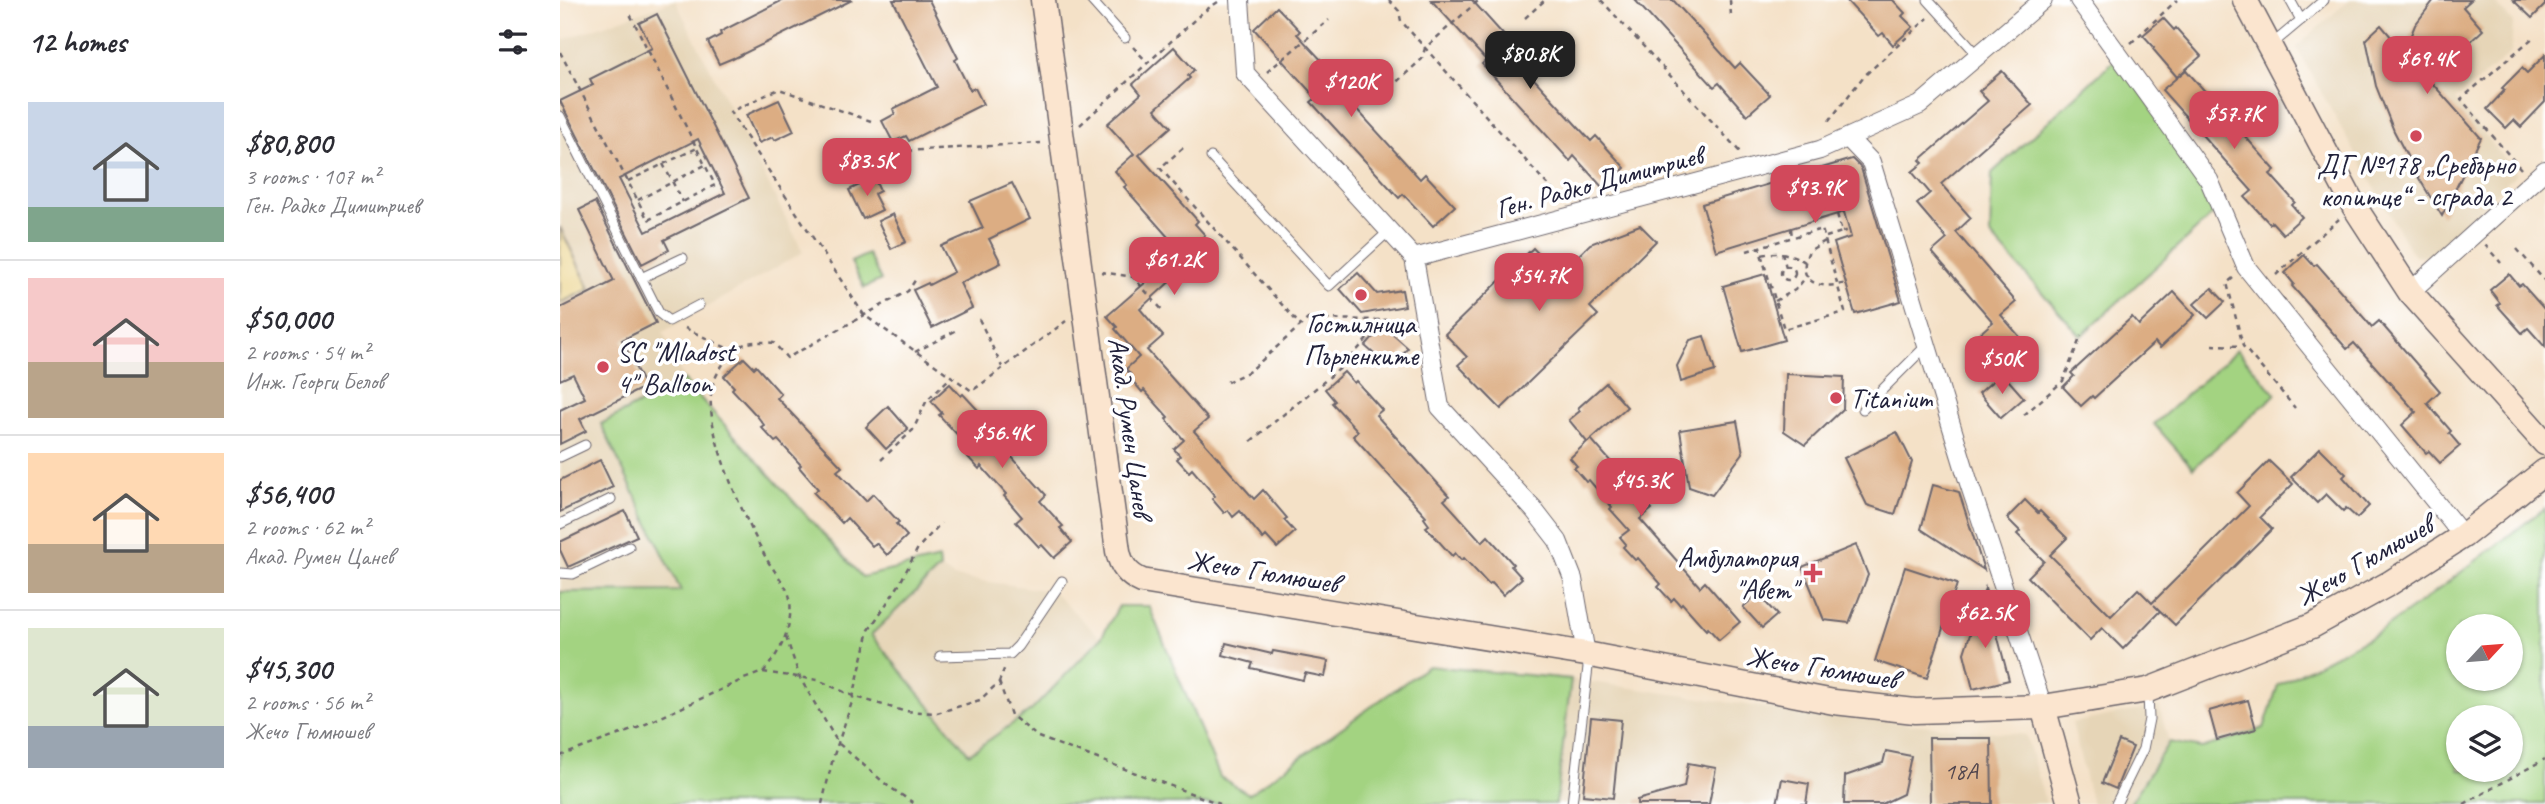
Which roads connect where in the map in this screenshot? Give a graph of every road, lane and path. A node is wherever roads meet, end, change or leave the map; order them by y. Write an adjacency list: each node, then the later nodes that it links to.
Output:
1 (1043, 0): 117 (street, Акад. Румен Цанев)
2 (1091, 0): 24 (lane)
3 (1221, 0): 30 (path)
4 (1240, 0): 31 (street)
5 (1389, 0): 26 (path)
6 (1479, 0): 26 (path)
7 (1545, 0): 20 (path)
8 (1601, 0): 45 (path)
9 (1730, 0): 19 (path)
10 (1928, 0): 17 (lane)
11 (2043, 0): 28 (street, Ген. Радко Димитриев)
12 (2079, 0): 29 (street)
13 (2177, 0): 29 (path)
14 (2245, 0): 25 (street)
15 (2290, 0): 22 (lane)
16 (2324, 0): 22 (lane)
17 (1937, 10): 28 (lane); 35 (path)
18 (629, 12): 39 (path)
19 (1731, 16)
20 (1525, 18)
21 (1329, 20): 31 (path)
22 (2301, 20): 25 (lane)
23 (2535, 36): 46 (path)
24 (1125, 38): 30 (path)
25 (2270, 46): 82 (street)
26 (1425, 48): 32 (path); 52 (path)
27 (560, 52): 47 (path)
28 (1979, 55): 37 (street, Ген. Радко Димитриев)
29 (2118, 57): 71 (street)
30 (1147, 62): 36 (path)
31 (1254, 83): 56 (street)
32 (1390, 88)
33 (560, 116): 76 (lane)
34 (871, 121): 86 (path)
35 (1829, 121)
36 (1075, 130)
37 (1849, 138): 45 (street, Ген. Радко Димитриев); 95 (street)
38 (1045, 143): 41 (path)
39 (697, 148): 43 (path); 44 (path)
40 (1183, 148): 92 (path)
41 (887, 152)
42 (1211, 157): 56 (lane)
43 (663, 164): 47 (path); 48 (path)
44 (705, 165): 48 (path); 50 (path)
45 (1754, 167): 52 (street, Ген. Радко Димитриев)
46 (2539, 176): 58 (street)
47 (628, 181): 49 (path)
48 (672, 182): 49 (path); 50 (path)
49 (638, 200): 50 (path)
50 (683, 202)
51 (1837, 214): 57 (path)
52 (1575, 215): 67 (street, Ген. Радко Димитриев)
53 (2342, 216): 81 (path)
54 (1791, 229): 59 (path)
55 (1849, 230): 57 (path)
56 (1389, 231): 67 (street)
57 (1842, 232): 60 (path)
58 (2475, 234): 69 (path); 82 (street)
59 (1793, 237): 60 (path); 61 (path)
60 (1825, 239): 68 (path); 80 (path)
61 (1759, 247): 63 (path); 65 (path)
62 (2517, 249): 78 (path)
63 (1747, 251)
64 (1782, 253): 65 (path); 68 (path); 70 (path)
65 (1762, 255): 83 (path)
66 (683, 258): 76 (lane)
67 (1413, 258): 87 (street)
68 (1805, 262): 72 (path)
69 (2501, 263)
70 (1786, 267): 74 (path); 74 (path)
71 (2246, 267): 81 (street); 97 (path)
72 (1805, 268): 74 (path); 75 (path)
73 (1094, 271): 85 (path)
74 (1795, 271)
75 (1808, 275): 80 (path); 83 (path)
76 (641, 278): 91 (lane)
77 (916, 279): 86 (path)
78 (2545, 281)
79 (1846, 283): 80 (path)
80 (1837, 285): 83 (path)
81 (2263, 287): 115 (street)
82 (2410, 292): 107 (street)
83 (1775, 301)
84 (699, 306): 91 (lane)
85 (1164, 312)
86 (864, 315): 98 (path); 99 (path)
87 (1426, 318): 90 (path); 122 (street)
88 (979, 319): 100 (path)
89 (1068, 320): 100 (path)
90 (1384, 320): 92 (path); 106 (path)
91 (669, 321): 98 (path)
92 (1301, 326): 102 (path)
93 (955, 331): 99 (path)
94 (2081, 335): 105 (path)
95 (1927, 345): 104 (lane); 129 (street)
96 (2212, 345): 97 (path)
97 (2243, 346): 103 (path)
98 (733, 351): 120 (path)
99 (915, 352): 101 (path)
100 (1003, 368): 101 (path)
101 (951, 377): 110 (path)
102 (1227, 382)
103 (2295, 408)
104 (1863, 409)
105 (2024, 415)
106 (1251, 441)
107 (2545, 443)
108 (585, 445): 109 (lane)
109 (560, 457)
110 (881, 460)
111 (2545, 471): 115 (street, Жечо Гюмюшев)
112 (611, 499): 114 (lane)
113 (941, 523): 128 (path)
114 (560, 524)
115 (2463, 536): 127 (street, Жечо Гюмюшев)
116 (629, 547): 118 (lane)
117 (1124, 569): 122 (street, Жечо Гюмюшев)
118 (560, 573)
119 (1062, 582): 121 (lane)
120 (786, 637): 124 (path); 125 (path)
121 (1010, 654): 123 (lane); 126 (path)
122 (1586, 654): 129 (street, Жечо Гюмюшев); 136 (lane)
123 (940, 656)
124 (763, 672): 125 (path); 131 (path)
125 (800, 678): 128 (path); 130 (path)
126 (999, 682): 128 (path); 135 (path)
127 (2148, 690): 129 (street, Жечо Гюмюшев); 138 (lane)
128 (853, 696): 130 (path)
129 (2043, 707): 137 (street)
130 (838, 743): 133 (path); 134 (path)
131 (560, 756)
132 (2545, 760): 139 (path)
133 (822, 804)
134 (915, 804)
135 (1220, 804)
136 (1572, 804)
137 (2070, 804)
138 (2116, 804)
139 (2464, 804)

